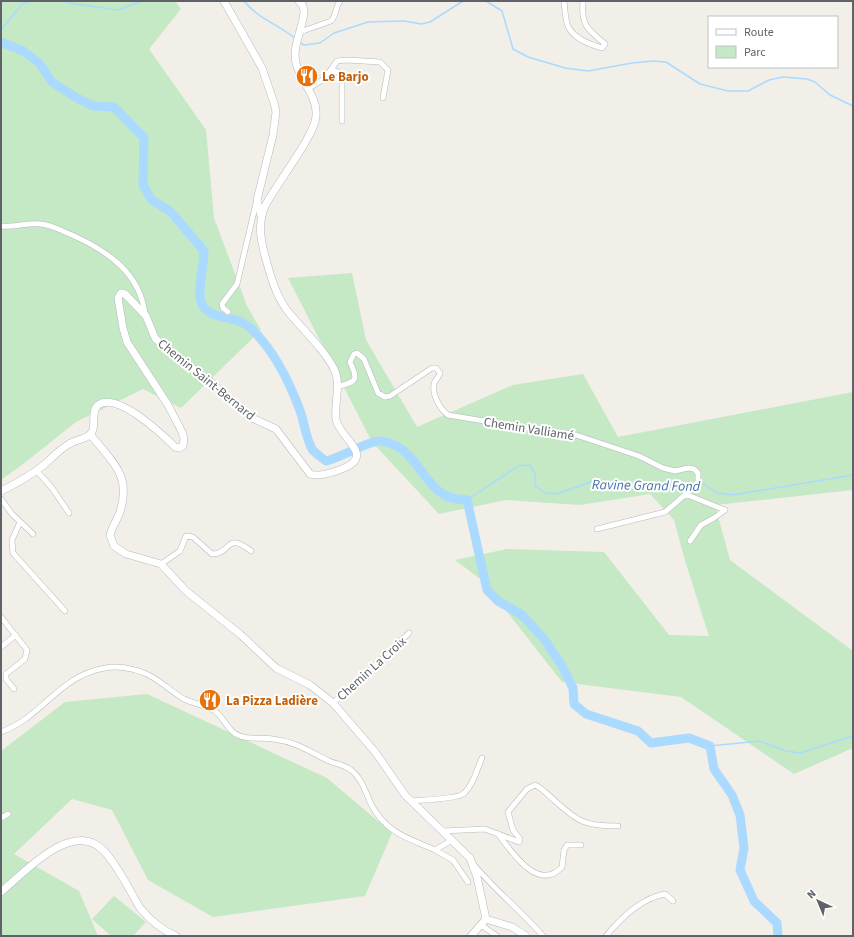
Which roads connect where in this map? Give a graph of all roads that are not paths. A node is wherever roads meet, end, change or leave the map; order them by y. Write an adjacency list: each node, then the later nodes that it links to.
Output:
1 (224, 1): 12 (street)
2 (299, 1): 6 (street)
3 (340, 1): 6 (street)
4 (564, 1): 5 (street)
5 (583, 1)
6 (298, 39): 8 (street)
7 (331, 69): 8 (street); 9 (street); 10 (street)
8 (308, 89): 11 (street)
9 (383, 98)
10 (342, 121)
11 (269, 199): 12 (street); 13 (street)
12 (257, 200): 13 (street); 15 (street)
13 (261, 216): 17 (street)
14 (1, 226): 16 (street, Chemin Saint-Bernard)
15 (228, 312)
16 (146, 316): 17 (street, Chemin Saint-Bernard); 18 (street)
17 (337, 387): 21 (street, Chemin Valliamé)
18 (90, 434): 19 (street); 29 (street)
19 (36, 471): 20 (street); 23 (street)
20 (1, 491)
21 (685, 494): 25 (street, Chemin Valliamé); 27 (street)
22 (1, 499): 24 (street)
23 (69, 513)
24 (20, 522): 26 (street); 30 (street)
25 (597, 528)
26 (33, 534)
27 (690, 541)
28 (251, 552): 29 (street)
29 (162, 564): 36 (street)
30 (66, 611)
31 (1, 617): 33 (street)
32 (409, 633): 36 (street, Chemin La Croix)
33 (16, 635): 34 (street); 35 (street)
34 (1, 647)
35 (14, 690)
36 (333, 703): 39 (street)
37 (1, 732): 47 (street)
38 (482, 758): 39 (street)
39 (411, 801): 43 (street)
40 (8, 814): 41 (street)
41 (1, 818)
42 (618, 826): 44 (street)
43 (443, 831): 44 (street); 45 (street)
44 (497, 834): 46 (street)
45 (452, 840): 47 (street); 48 (street)
46 (581, 846)
47 (435, 850): 49 (street)
48 (473, 863): 52 (street); 59 (street)
49 (468, 882)
50 (1, 892): 54 (street)
51 (672, 901): 60 (street)
52 (486, 919): 53 (street); 58 (street)
53 (480, 925): 56 (street); 57 (street)
54 (166, 934): 55 (street)
55 (176, 936)
56 (471, 936)
57 (497, 936)
58 (526, 936)
59 (543, 936)
60 (606, 936)

